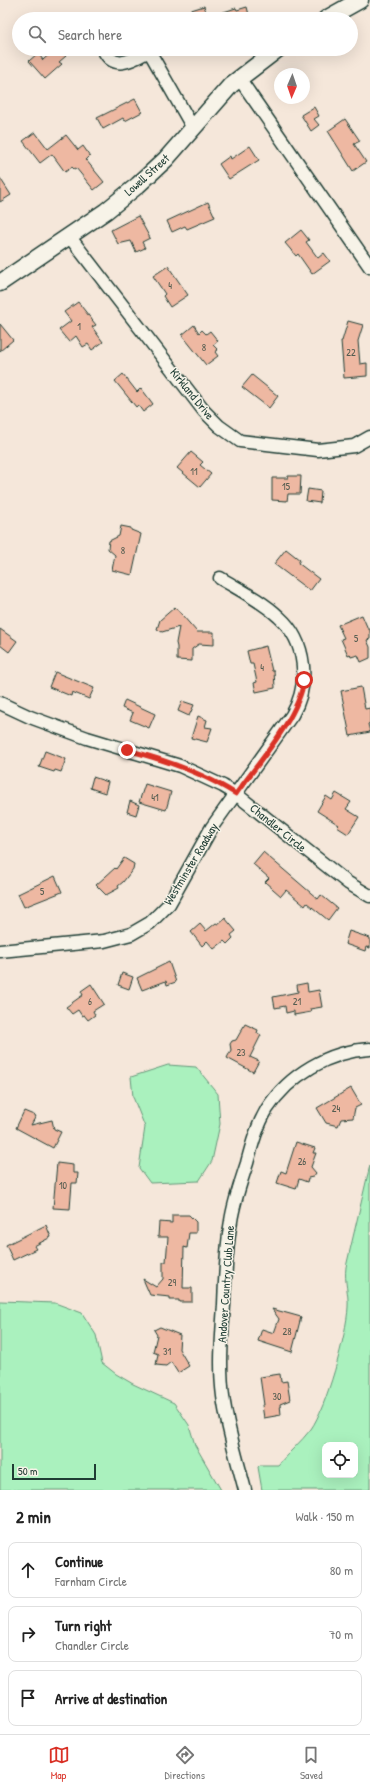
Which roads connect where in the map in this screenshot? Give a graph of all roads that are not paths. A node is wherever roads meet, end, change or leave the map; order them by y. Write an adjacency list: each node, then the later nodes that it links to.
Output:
1 (360, 0): 2 (main road)
2 (339, 12)
3 (108, 56): 4 (street)
4 (139, 56)
5 (152, 56): 8 (street)
6 (269, 56): 7 (main road, Lowell Street)
7 (239, 78): 8 (main road, Lowell Street); 10 (street)
8 (192, 128): 9 (main road, Lowell Street)
9 (69, 236): 11 (main road, Lowell Street); 12 (street, Kirkland Drive)
10 (370, 267)
11 (0, 283)
12 (370, 437)
13 (220, 578): 15 (street, Westminster Roadway)
14 (0, 703): 15 (street, Chandler Circle)
15 (236, 794): 16 (street, Chandler Circle); 17 (street, Westminster Roadway)
16 (370, 896)
17 (0, 951)
18 (370, 1049): 19 (street, Andover Country Club Lane)
19 (244, 1490)

